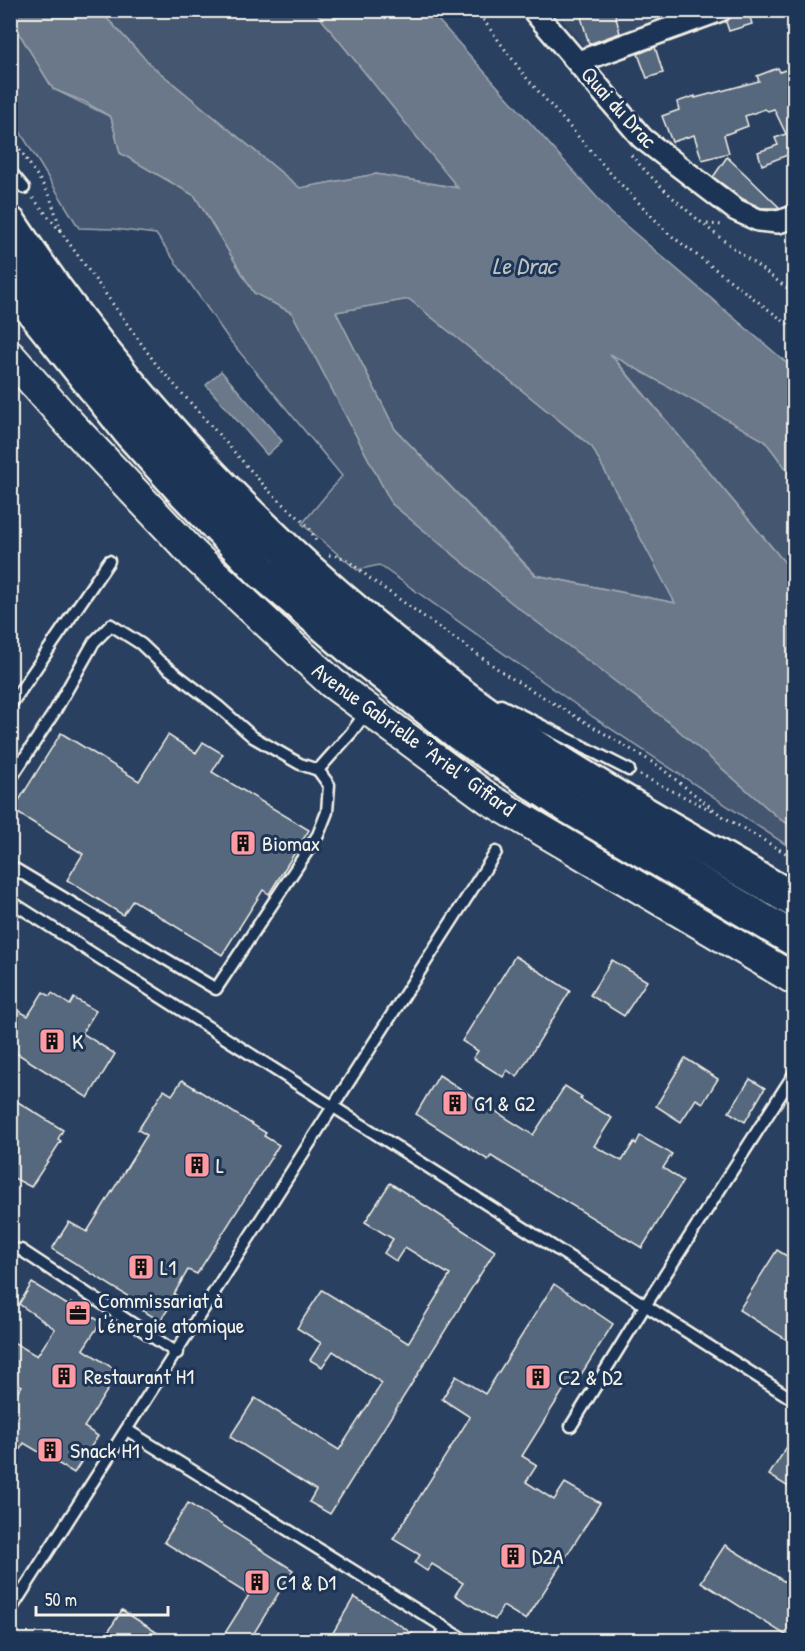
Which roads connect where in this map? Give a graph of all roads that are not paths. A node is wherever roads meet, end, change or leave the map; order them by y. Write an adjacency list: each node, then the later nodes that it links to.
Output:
1 (533, 10): 4 (street, Quai du Drac)
2 (721, 10): 3 (street)
3 (694, 15): 4 (street)
4 (578, 62): 7 (street, Quai du Drac)
5 (10, 171): 6 (lane)
6 (24, 188)
7 (786, 219)
8 (10, 224): 12 (highway)
9 (10, 279): 22 (highway)
10 (10, 356): 14 (street, Avenue Gabrielle "Ariel" Giffard)
11 (110, 561): 13 (lane)
12 (422, 666): 16 (lane); 20 (highway)
13 (10, 706)
14 (368, 710): 15 (lane); 23 (street, Avenue Gabrielle "Ariel" Giffard)
15 (318, 770): 17 (lane); 19 (lane)
16 (629, 770)
17 (10, 780)
18 (496, 852): 25 (lane)
19 (10, 866)
20 (795, 900)
21 (10, 901): 25 (lane)
22 (795, 939)
23 (795, 979)
24 (795, 1074): 27 (lane)
25 (334, 1107): 27 (lane); 28 (lane)
26 (10, 1249): 28 (lane)
27 (645, 1306): 29 (lane); 30 (lane)
28 (177, 1353): 31 (lane)
29 (795, 1400)
30 (571, 1426)
31 (126, 1430): 32 (lane); 33 (lane)
32 (10, 1611)
33 (446, 1629): 34 (lane); 35 (lane)
34 (439, 1641)
35 (465, 1641)

